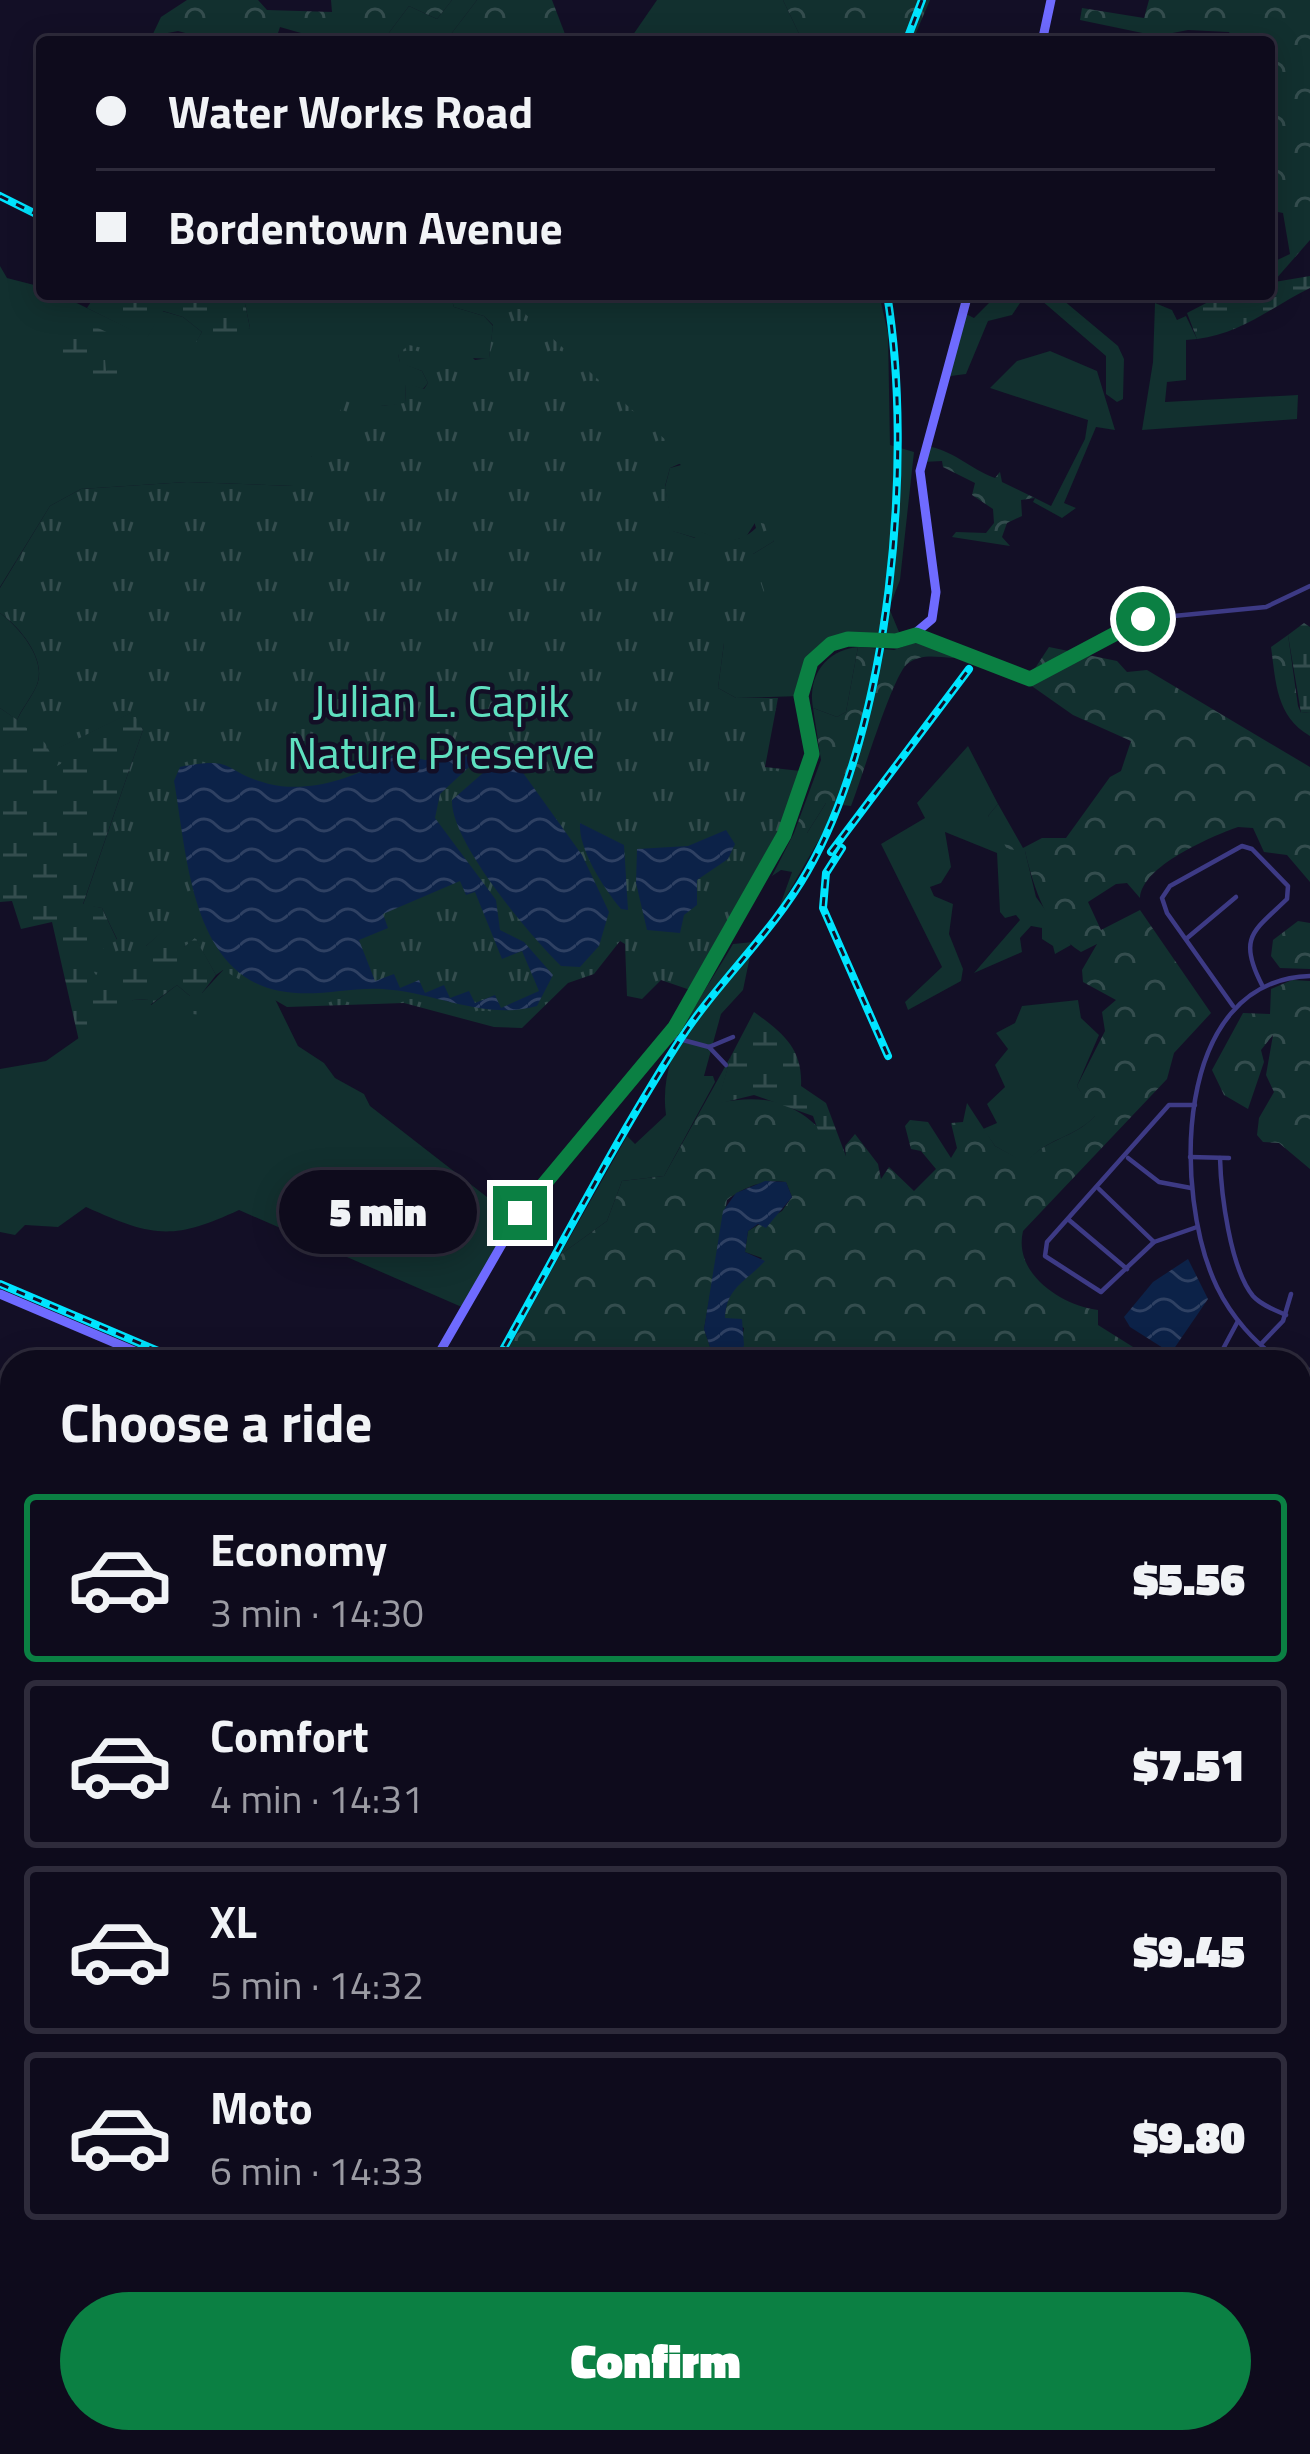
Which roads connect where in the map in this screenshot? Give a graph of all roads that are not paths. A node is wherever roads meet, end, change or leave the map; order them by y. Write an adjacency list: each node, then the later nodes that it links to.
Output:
1 (1051, 0): 2 (main road)
2 (1043, 36)
3 (966, 300): 5 (main road)
4 (1310, 586): 5 (street)
5 (916, 635): 11 (main road)
6 (1236, 896): 7 (street)
7 (1186, 938): 9 (street); 10 (street)
8 (1310, 976): 9 (street)
9 (1262, 985): 10 (street)
10 (1233, 1007): 15 (street)
11 (668, 1036): 13 (street); 32 (main road)
12 (733, 1037): 13 (street)
13 (709, 1047): 14 (street)
14 (726, 1065)
15 (1195, 1106): 16 (street); 17 (street)
16 (1127, 1157): 20 (street); 21 (street)
17 (1190, 1157): 18 (street); 20 (street)
18 (1220, 1158): 19 (street); 28 (street)
19 (1229, 1158)
20 (1191, 1188): 23 (street)
21 (1099, 1189): 22 (street); 24 (street)
22 (1069, 1220): 25 (street); 25 (street)
23 (1196, 1226): 24 (street); 29 (street)
24 (1154, 1242): 25 (street)
25 (1127, 1269)
26 (0, 1294): 31 (main road)
27 (1291, 1294): 28 (street)
28 (1286, 1315): 30 (street)
29 (1238, 1321): 30 (street); 33 (street)
30 (1261, 1344): 34 (street)
31 (132, 1350)
32 (441, 1350)
33 (1222, 1350)
34 (1268, 1350)

